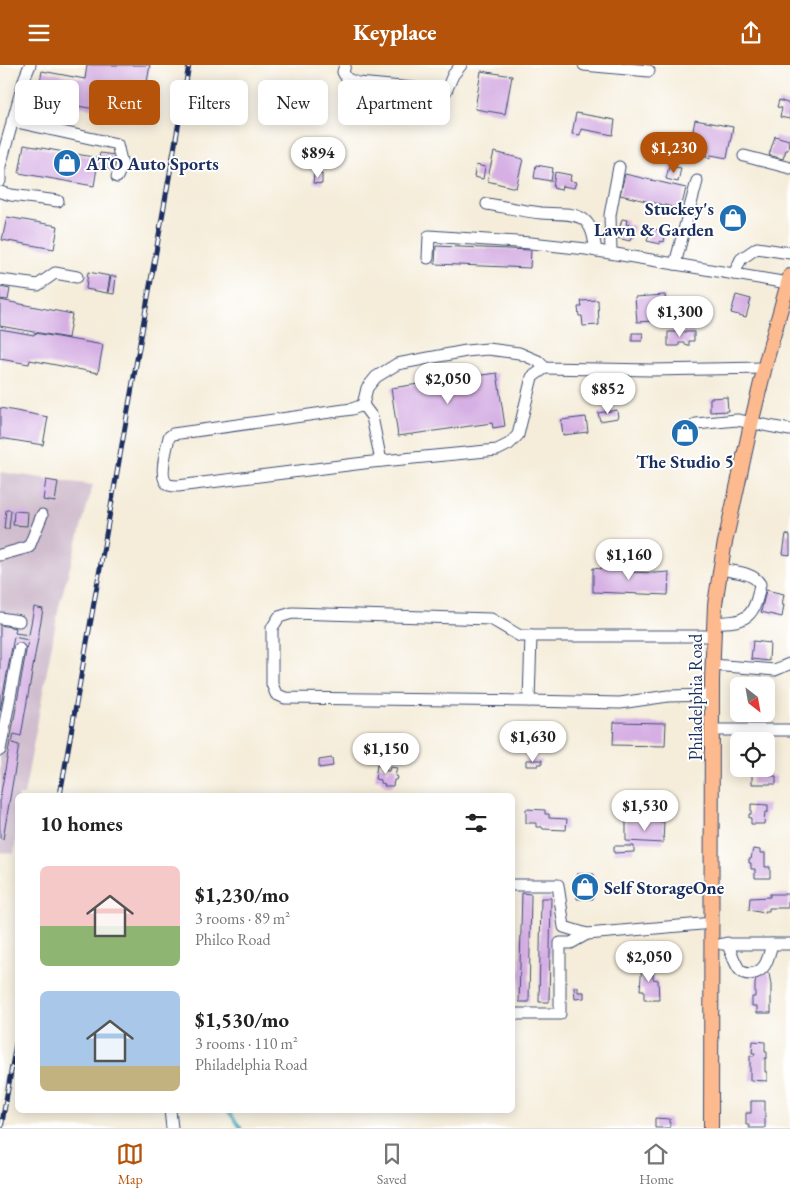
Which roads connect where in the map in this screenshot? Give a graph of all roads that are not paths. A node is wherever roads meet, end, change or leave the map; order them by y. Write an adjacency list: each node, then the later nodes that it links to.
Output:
1 (30, 65): 6 (street)
2 (345, 65): 3 (street)
3 (461, 65)
4 (584, 65): 5 (street)
5 (649, 71)
6 (12, 121): 9 (street); 11 (street)
7 (744, 156): 10 (street)
8 (620, 167): 18 (street)
9 (0, 168): 12 (street)
10 (790, 168)
11 (117, 177)
12 (0, 181)
13 (697, 181): 21 (street)
14 (0, 192): 15 (street)
15 (58, 201)
16 (487, 204): 17 (street)
17 (591, 250): 18 (street); 20 (street)
18 (611, 253): 21 (street)
19 (790, 253): 22 (street)
20 (428, 258)
21 (675, 264): 22 (street)
22 (734, 274): 24 (street)
23 (77, 277): 25 (street)
24 (789, 280): 27 (main road, Philadelphia Road)
25 (0, 281)
26 (545, 368): 27 (street); 28 (street); 32 (street)
27 (764, 368): 30 (main road, Philadelphia Road)
28 (363, 405): 32 (street); 32 (street)
29 (696, 424): 30 (street)
30 (751, 424): 31 (street); 35 (main road, Philadelphia Road)
31 (790, 430)
32 (376, 462)
33 (42, 515): 34 (street)
34 (0, 555)
35 (721, 569): 38 (main road, Philadelphia Road); 38 (street)
36 (0, 618): 37 (street)
37 (19, 621)
38 (714, 622): 40 (main road, Philadelphia Road)
39 (531, 635): 40 (street); 45 (street); 45 (street)
40 (713, 637): 43 (main road, Philadelphia Road)
41 (19, 649): 48 (street)
42 (789, 664): 43 (street)
43 (712, 665): 44 (main road, Philadelphia Road)
44 (712, 695): 45 (street); 46 (main road, Philadelphia Road)
45 (529, 701)
46 (713, 729): 47 (street); 50 (main road, Philadelphia Road)
47 (790, 730)
48 (0, 750)
49 (515, 885): 51 (street)
50 (713, 923): 51 (street); 53 (main road, Philadelphia Road)
51 (587, 934): 56 (street)
52 (727, 943): 53 (street); 54 (street); 54 (street)
53 (713, 944): 59 (main road, Philadelphia Road)
54 (772, 944): 55 (street)
55 (790, 944)
56 (515, 1014)
57 (170, 1113): 58 (street)
58 (172, 1128)
59 (711, 1128)

